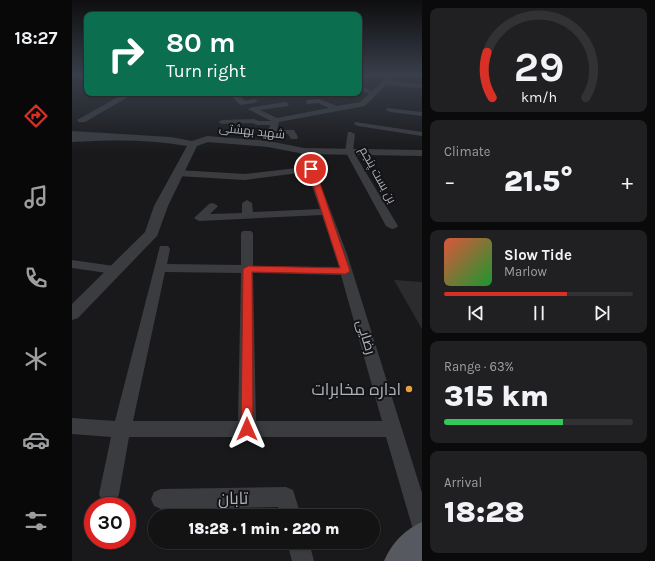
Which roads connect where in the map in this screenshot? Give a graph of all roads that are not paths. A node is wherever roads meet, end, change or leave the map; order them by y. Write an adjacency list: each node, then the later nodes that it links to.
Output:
1 (116, 101): 12 (street)
2 (255, 101): 8 (street)
3 (317, 101): 6 (street)
4 (319, 101): 9 (street)
5 (365, 101): 9 (street)
6 (310, 102)
7 (285, 104): 8 (street)
8 (265, 107): 14 (street)
9 (337, 109): 14 (street)
10 (390, 110): 11 (street)
11 (422, 114)
12 (82, 120): 15 (street); 18 (street)
13 (226, 120): 14 (street)
14 (276, 122): 17 (street)
15 (72, 124)
16 (358, 124): 20 (street)
17 (272, 132): 22 (street); 25 (street)
18 (72, 133): 21 (street)
19 (351, 134): 27 (street, بن بست پنجم)
20 (422, 134)
21 (104, 137): 23 (street); 24 (street, شهید بهشتی)
22 (294, 137)
23 (72, 139)
24 (193, 144): 25 (street, شهید بهشتی); 30 (street)
25 (268, 144): 26 (street, شهید بهشتی)
26 (304, 151): 27 (street, شهید بهشتی); 29 (street, رضایی)
27 (349, 151): 28 (street, شهید بهشتی); 35 (street, بن بست پنجم)
28 (421, 153)
29 (311, 169): 30 (street); 33 (street, رضایی)
30 (177, 173): 41 (street)
31 (247, 203): 34 (street)
32 (213, 206): 34 (street)
33 (326, 212): 34 (street); 42 (street, رضایی)
34 (248, 215)
35 (392, 226)
36 (247, 233): 40 (street)
37 (164, 249): 39 (street)
38 (72, 264): 41 (street)
39 (160, 268): 40 (street); 45 (street)
40 (248, 269): 42 (street); 46 (street)
41 (114, 270): 43 (street)
42 (346, 271): 47 (street, رضایی)
43 (72, 314)
44 (72, 426): 45 (street)
45 (122, 429): 46 (street); 48 (street)
46 (247, 429): 47 (street)
47 (393, 429): 51 (street, رضایی)
48 (109, 494)
49 (161, 499): 50 (street, تابان)
50 (289, 509)
51 (422, 526)
52 (422, 538): 55 (main road)
53 (300, 549): 54 (street)
54 (303, 561)
55 (401, 561)

